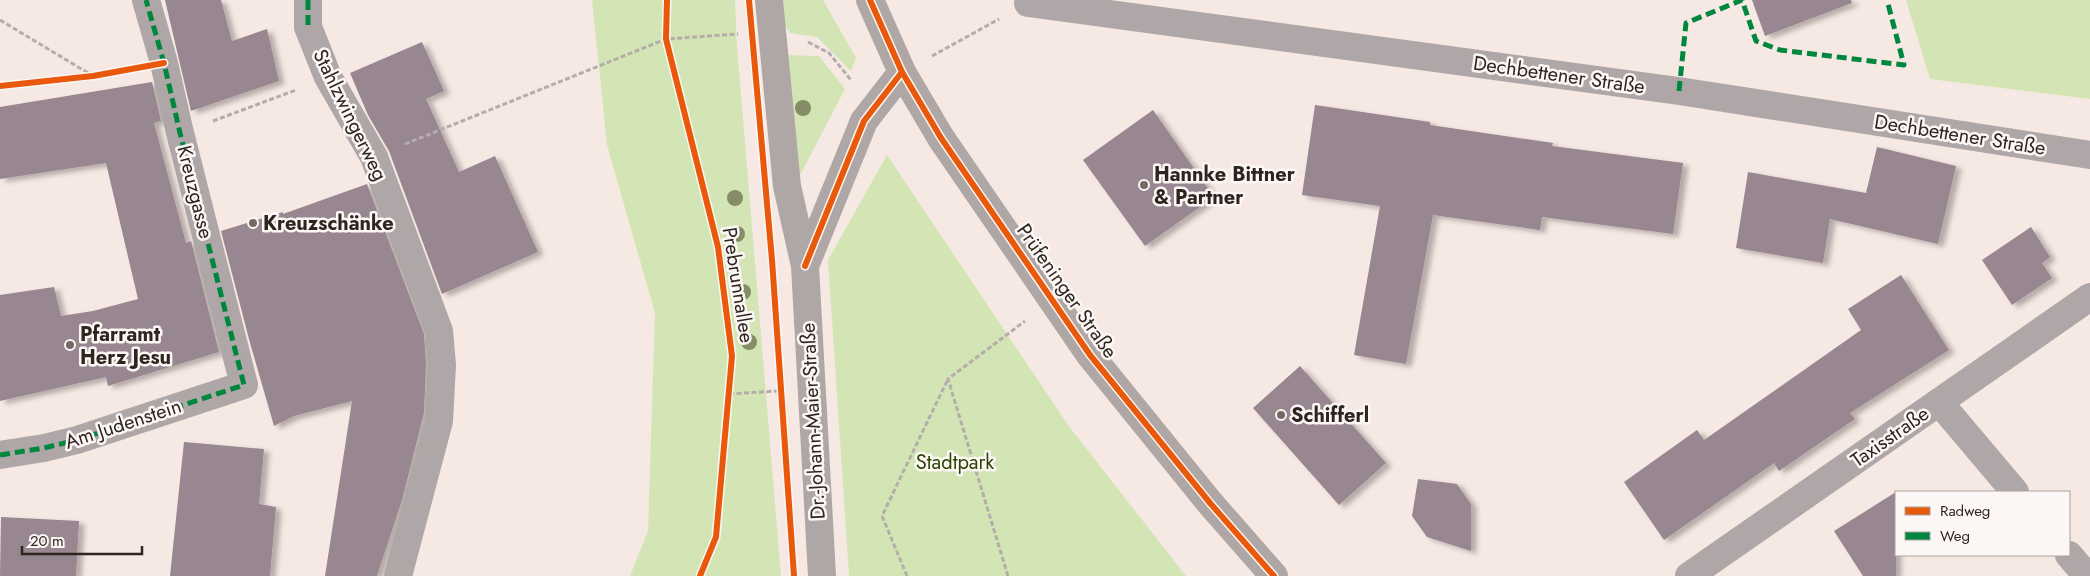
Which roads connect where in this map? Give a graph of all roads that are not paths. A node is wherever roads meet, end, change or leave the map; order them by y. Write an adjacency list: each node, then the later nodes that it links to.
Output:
1 (146, 0): 10 (street, Kreuzgasse)
2 (308, 0): 15 (street, Stahlzwingerweg)
3 (769, 0): 8 (street, Dr.-Johann-Maier-Straße)
4 (870, 0): 6 (street, Prüfeninger Straße)
5 (1028, 3): 7 (street, Dechbettener Straße)
6 (902, 72): 8 (street, Dr.-Johann-Maier-Straße); 17 (street, Prüfeninger Straße)
7 (2090, 155)
8 (805, 266): 16 (street, Dr.-Johann-Maier-Straße)
9 (2090, 297): 11 (street, Taxisstraße)
10 (244, 385): 12 (street, Am Judenstein)
11 (1939, 402): 13 (street); 18 (street, Taxisstraße)
12 (1, 456)
13 (2014, 491)
14 (2070, 556): 19 (street)
15 (398, 576)
16 (822, 576)
17 (1274, 576)
18 (1689, 576)
19 (2087, 576)

